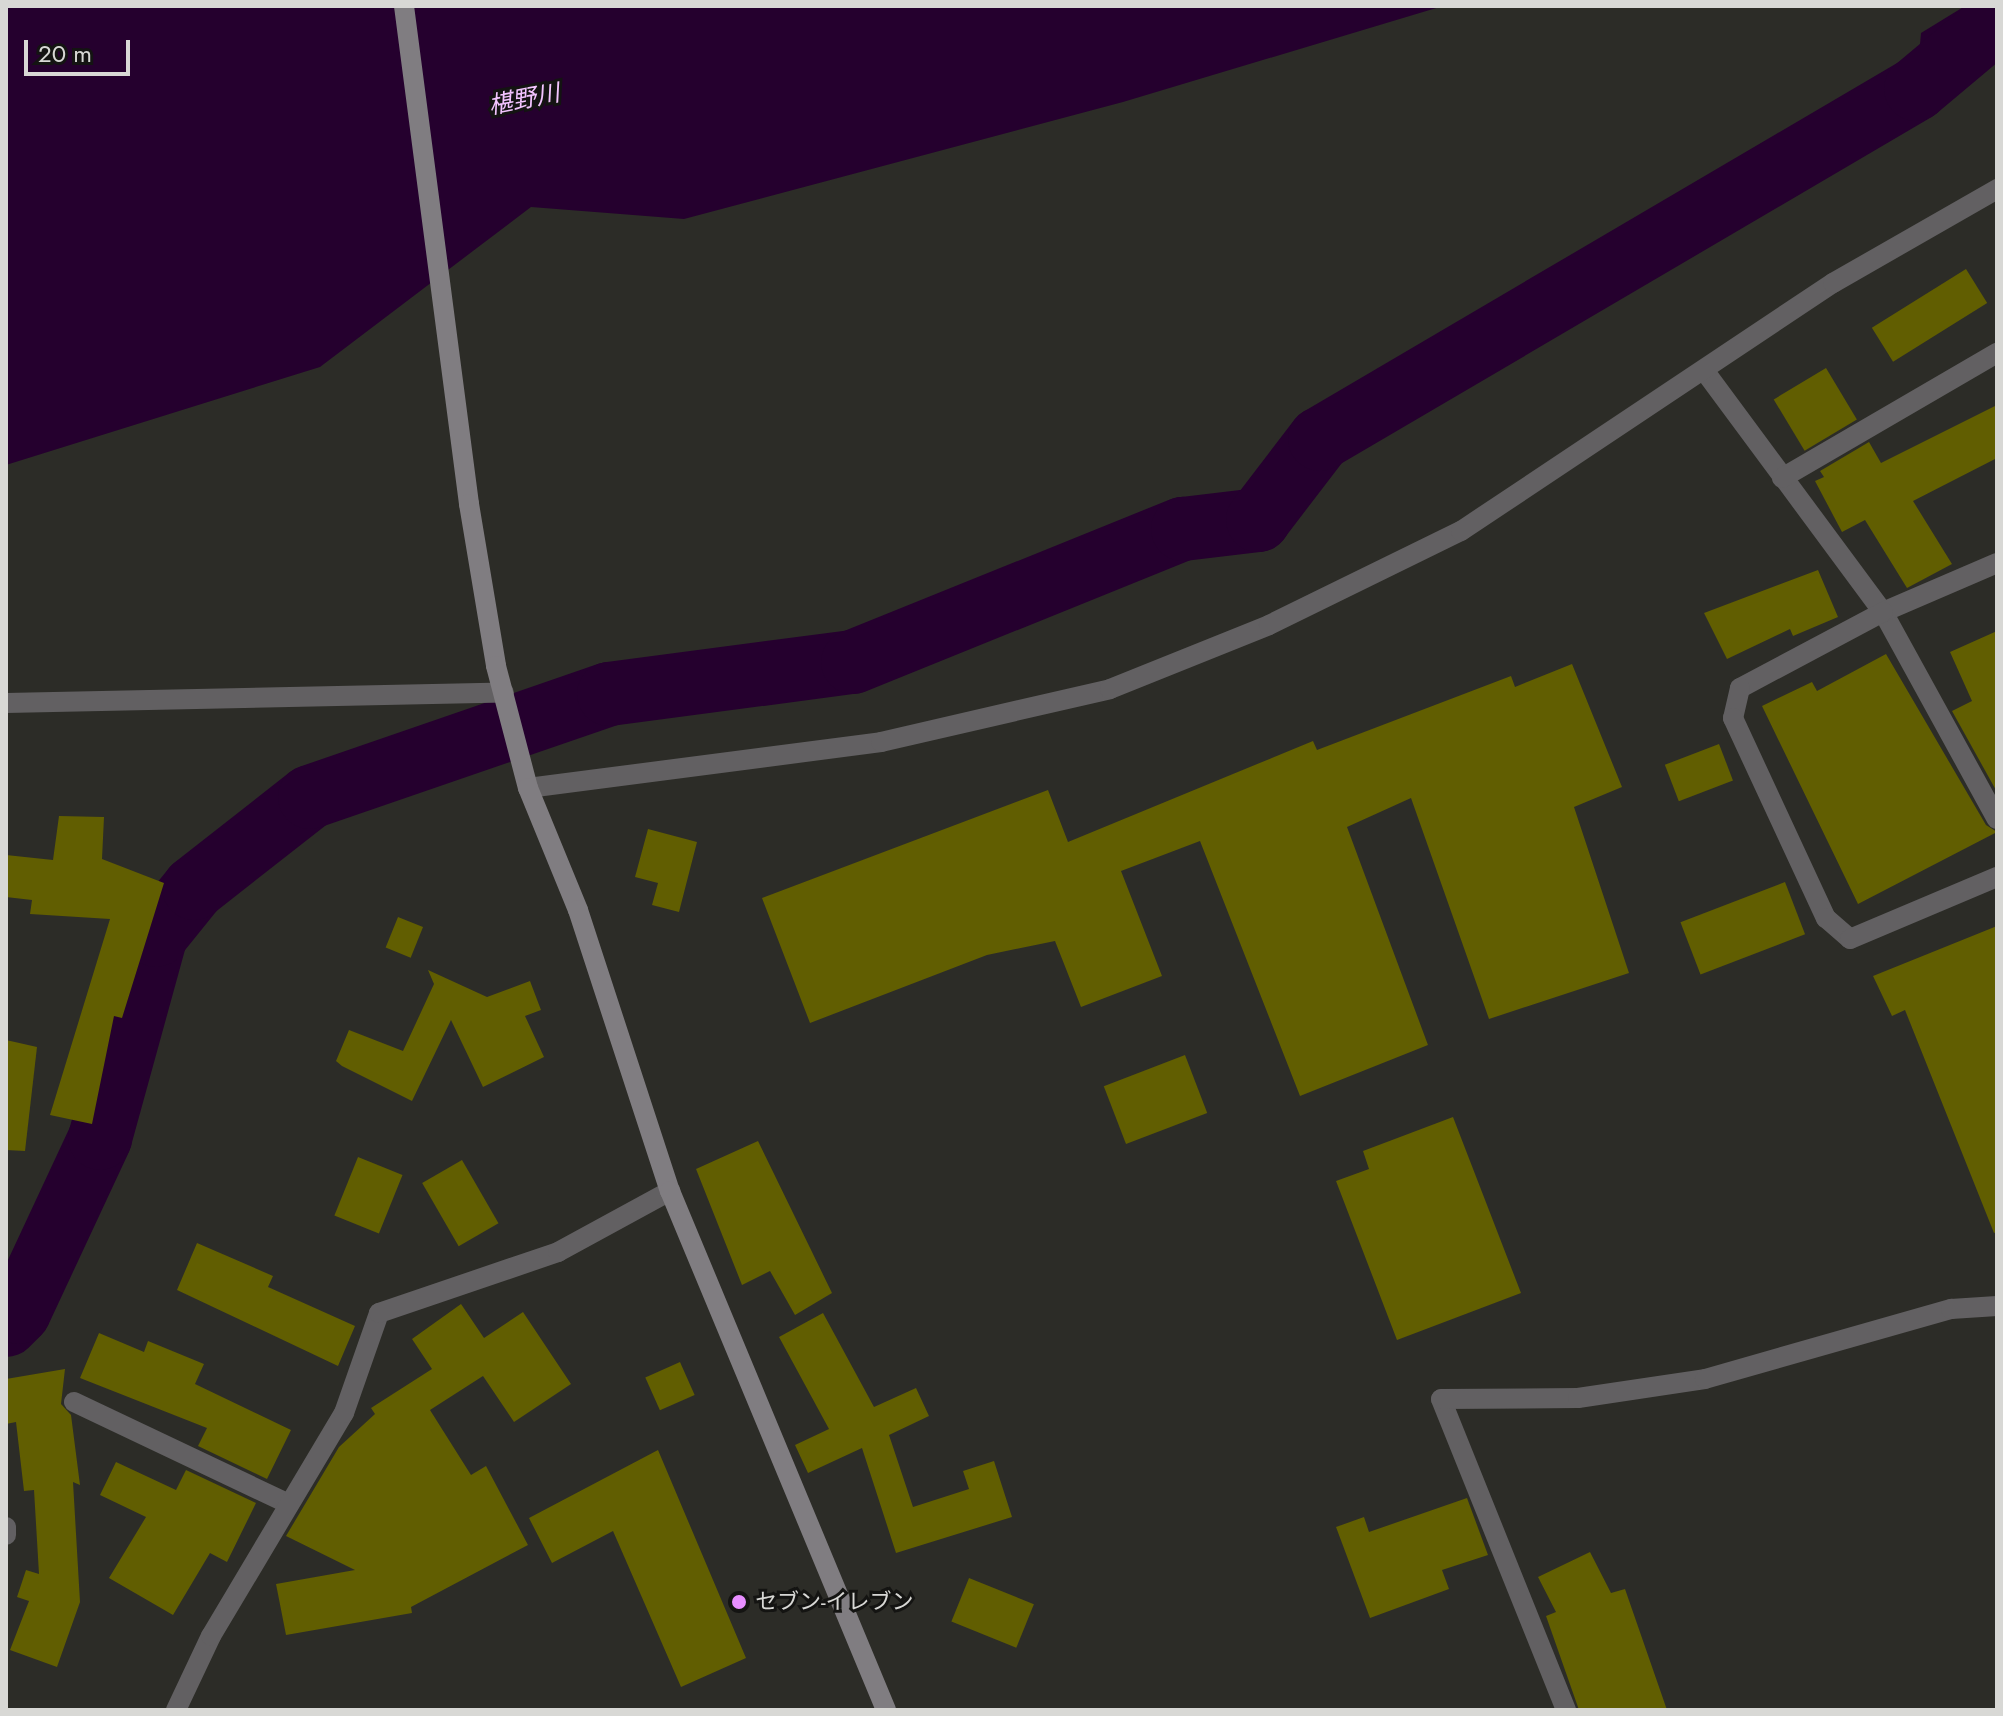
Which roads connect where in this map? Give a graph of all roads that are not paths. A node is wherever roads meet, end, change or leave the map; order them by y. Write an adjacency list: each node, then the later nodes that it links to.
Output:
1 (404, 6): 8 (street)
2 (1997, 189): 4 (street)
3 (1997, 353): 5 (street)
4 (1706, 373): 5 (street); 10 (street)
5 (1782, 478): 7 (street)
6 (1997, 563): 7 (street)
7 (1883, 612): 11 (street); 12 (street)
8 (504, 693): 9 (street); 10 (street)
9 (6, 703)
10 (528, 788): 13 (street)
11 (1997, 819)
12 (1997, 877)
13 (670, 1191): 16 (street); 20 (street)
14 (1997, 1306): 21 (street)
15 (74, 1402): 16 (street)
16 (289, 1504): 19 (street)
17 (6, 1527): 18 (street)
18 (6, 1535)
19 (176, 1710)
20 (886, 1710)
21 (1566, 1710)

